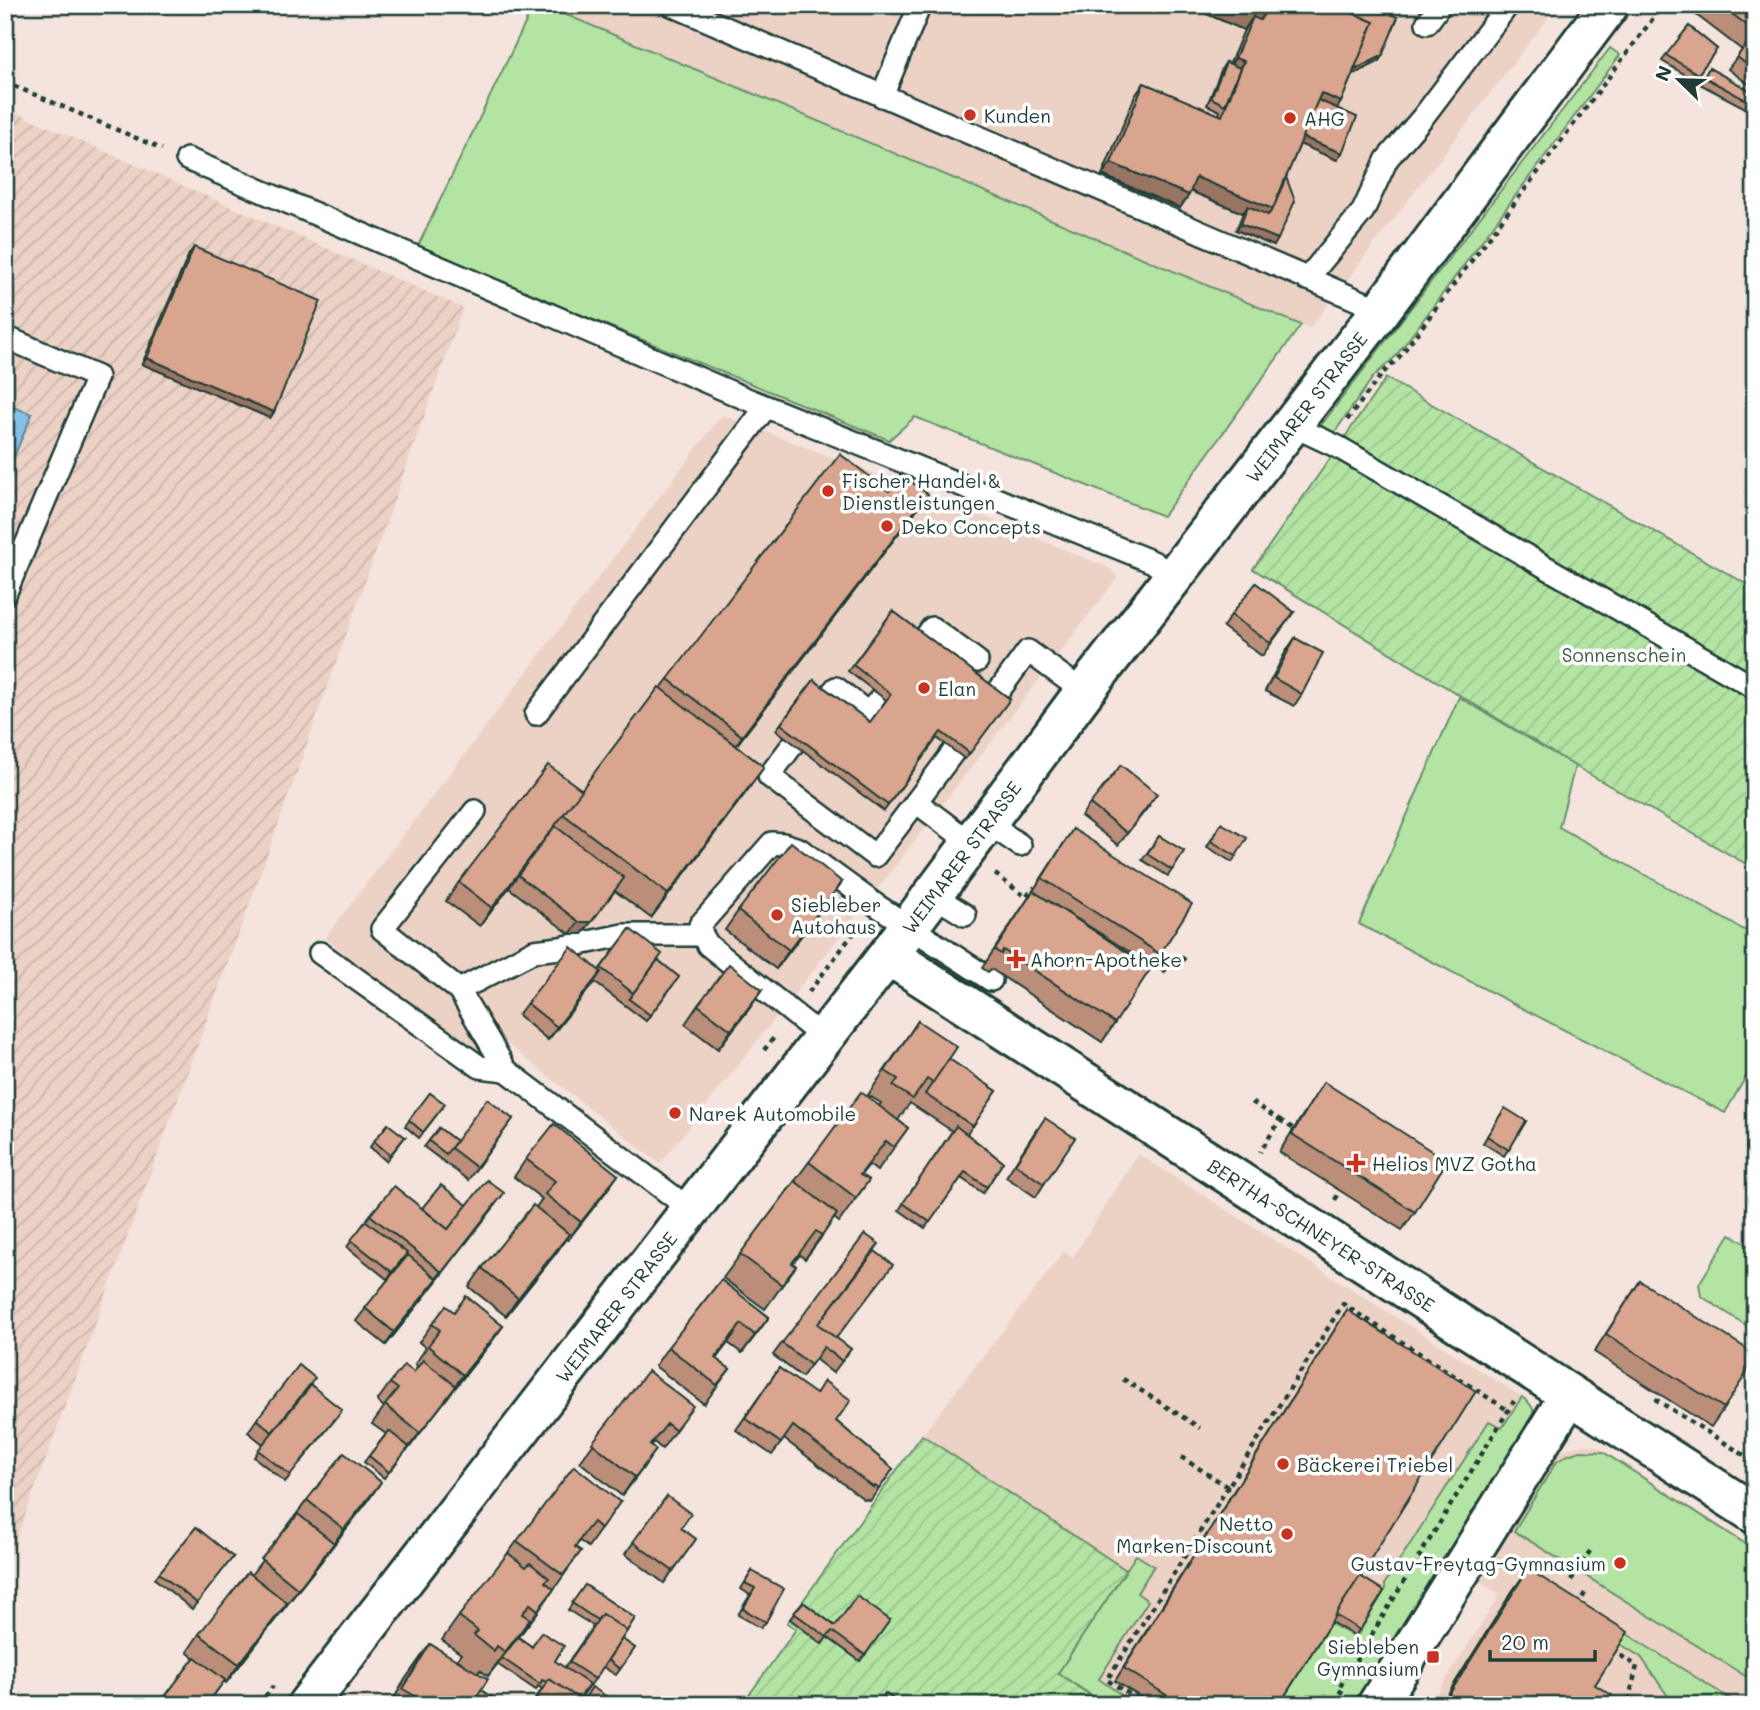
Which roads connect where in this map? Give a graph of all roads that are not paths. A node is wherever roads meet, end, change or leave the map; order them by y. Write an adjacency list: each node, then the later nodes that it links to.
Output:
1 (672, 5): 7 (lane)
2 (920, 5): 7 (lane)
3 (1440, 5): 6 (lane)
4 (1508, 5): 9 (lane)
5 (1602, 8): 10 (street, WEIMARER STRASSE)
6 (1427, 23)
7 (882, 96): 9 (lane)
8 (187, 159): 12 (lane)
9 (1307, 278): 10 (lane)
10 (1381, 310): 13 (street, WEIMARER STRASSE)
11 (5, 337): 15 (lane)
12 (766, 407): 14 (lane); 21 (lane)
13 (1291, 425): 14 (street, WEIMARER STRASSE); 17 (lane)
14 (1173, 577): 18 (street, WEIMARER STRASSE)
15 (5, 594)
16 (922, 642): 18 (lane)
17 (1755, 688)
18 (1084, 692): 29 (street, WEIMARER STRASSE)
19 (827, 699): 20 (lane)
20 (874, 709)
21 (536, 714)
22 (794, 743): 26 (lane)
23 (954, 751): 25 (lane)
24 (923, 756): 25 (lane)
25 (940, 769): 26 (lane)
26 (916, 802): 29 (lane)
27 (475, 811): 34 (lane)
28 (1020, 845): 29 (lane)
29 (983, 846): 31 (street, WEIMARER STRASSE)
30 (702, 935): 31 (lane); 34 (lane); 35 (lane)
31 (899, 941): 33 (lane); 35 (street, WEIMARER STRASSE); 38 (street, BERTHA-SCHNEYER-STRASSE)
32 (320, 953): 36 (lane)
33 (990, 980)
34 (459, 990): 36 (lane)
35 (824, 1038): 37 (street, WEIMARER STRASSE)
36 (506, 1070): 37 (lane)
37 (691, 1210): 41 (street, WEIMARER STRASSE)
38 (1569, 1396): 39 (street, BERTHA-SCHNEYER-STRASSE); 40 (street)
39 (1755, 1514)
40 (1363, 1701)
41 (307, 1705)

